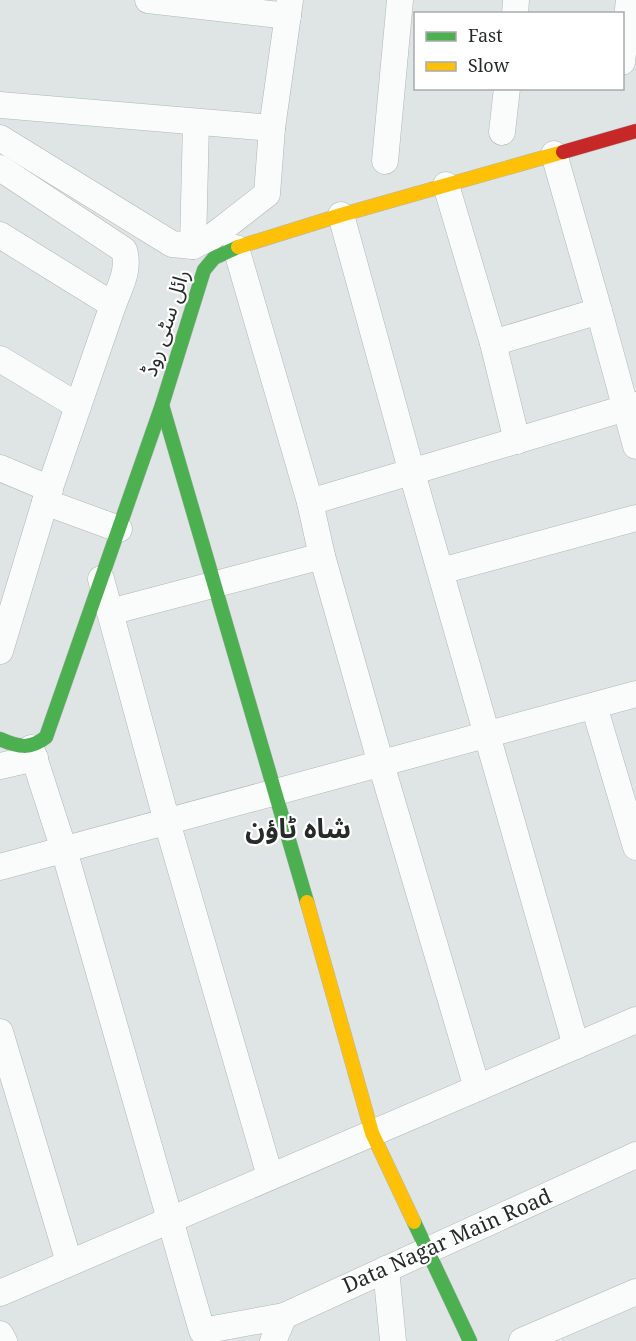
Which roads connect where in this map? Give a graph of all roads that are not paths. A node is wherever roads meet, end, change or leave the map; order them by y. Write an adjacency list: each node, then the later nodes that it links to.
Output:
1 (148, 0): 4 (street)
2 (400, 0): 14 (street)
3 (629, 0): 5 (street)
4 (289, 8): 9 (street)
5 (624, 44)
6 (507, 90): 11 (street)
7 (0, 105): 8 (street)
8 (196, 122): 9 (street); 19 (street)
9 (272, 128): 19 (street)
10 (636, 131): 13 (street, رائل سٹی روڈ)
11 (502, 132)
12 (0, 138): 19 (street)
13 (555, 154): 16 (street, رائل سٹی روڈ); 22 (street)
14 (385, 161)
15 (0, 168): 21 (street)
16 (446, 185): 17 (street, رائل سٹی روڈ); 23 (street)
17 (341, 215): 20 (street, رائل سٹی روڈ); 31 (street)
18 (0, 235): 21 (street)
19 (193, 246)
20 (236, 248): 25 (street, رائل سٹی روڈ); 33 (street)
21 (113, 305): 26 (street)
22 (599, 311): 23 (street); 27 (street)
23 (493, 343): 28 (street)
24 (0, 359): 26 (street)
25 (162, 405): 35 (street, رائل سٹی روڈ); 40 (street)
26 (78, 406): 32 (street)
27 (631, 406): 28 (street); 29 (street)
28 (517, 441): 31 (street)
29 (636, 446)
30 (0, 468): 32 (street)
31 (412, 473): 33 (street); 37 (street)
32 (47, 495): 35 (street); 39 (street)
33 (310, 502): 36 (street)
34 (636, 518): 37 (street)
35 (119, 529): 38 (street, رائل سٹی روڈ)
36 (322, 556): 40 (street); 48 (street)
37 (441, 571): 45 (street)
38 (101, 579): 41 (street); 47 (street, رائل سٹی روڈ)
39 (9, 584): 42 (street)
40 (214, 585): 41 (street); 50 (street)
41 (110, 612): 51 (street)
42 (0, 651)
43 (636, 694): 44 (street)
44 (594, 706): 45 (street); 52 (street)
45 (488, 735): 48 (street); 57 (street)
46 (0, 739): 47 (street)
47 (33, 753): 49 (street); 53 (street)
48 (381, 764): 50 (street); 58 (street)
49 (0, 766)
50 (276, 792): 51 (street); 59 (street)
51 (167, 822): 53 (street); 61 (street)
52 (636, 847)
53 (64, 850): 54 (street); 62 (street)
54 (0, 867)
55 (636, 1020): 57 (street)
56 (0, 1032): 64 (street)
57 (576, 1046): 58 (street)
58 (477, 1088): 59 (street)
59 (372, 1133): 61 (street); 63 (street)
60 (636, 1155): 63 (street, Data Nagar Main Road)
61 (270, 1176): 62 (street)
62 (170, 1219): 64 (street); 68 (street, Data Nagar Main Road)
63 (428, 1250): 65 (street, Data Nagar Main Road); 73 (street)
64 (69, 1262): 67 (street)
65 (386, 1269): 68 (street, Data Nagar Main Road); 72 (street)
66 (636, 1292): 74 (street)
67 (0, 1293)
68 (284, 1316): 71 (street)
69 (0, 1334): 70 (street)
70 (4, 1341)
71 (273, 1341)
72 (393, 1341)
73 (470, 1341)
74 (522, 1341)

